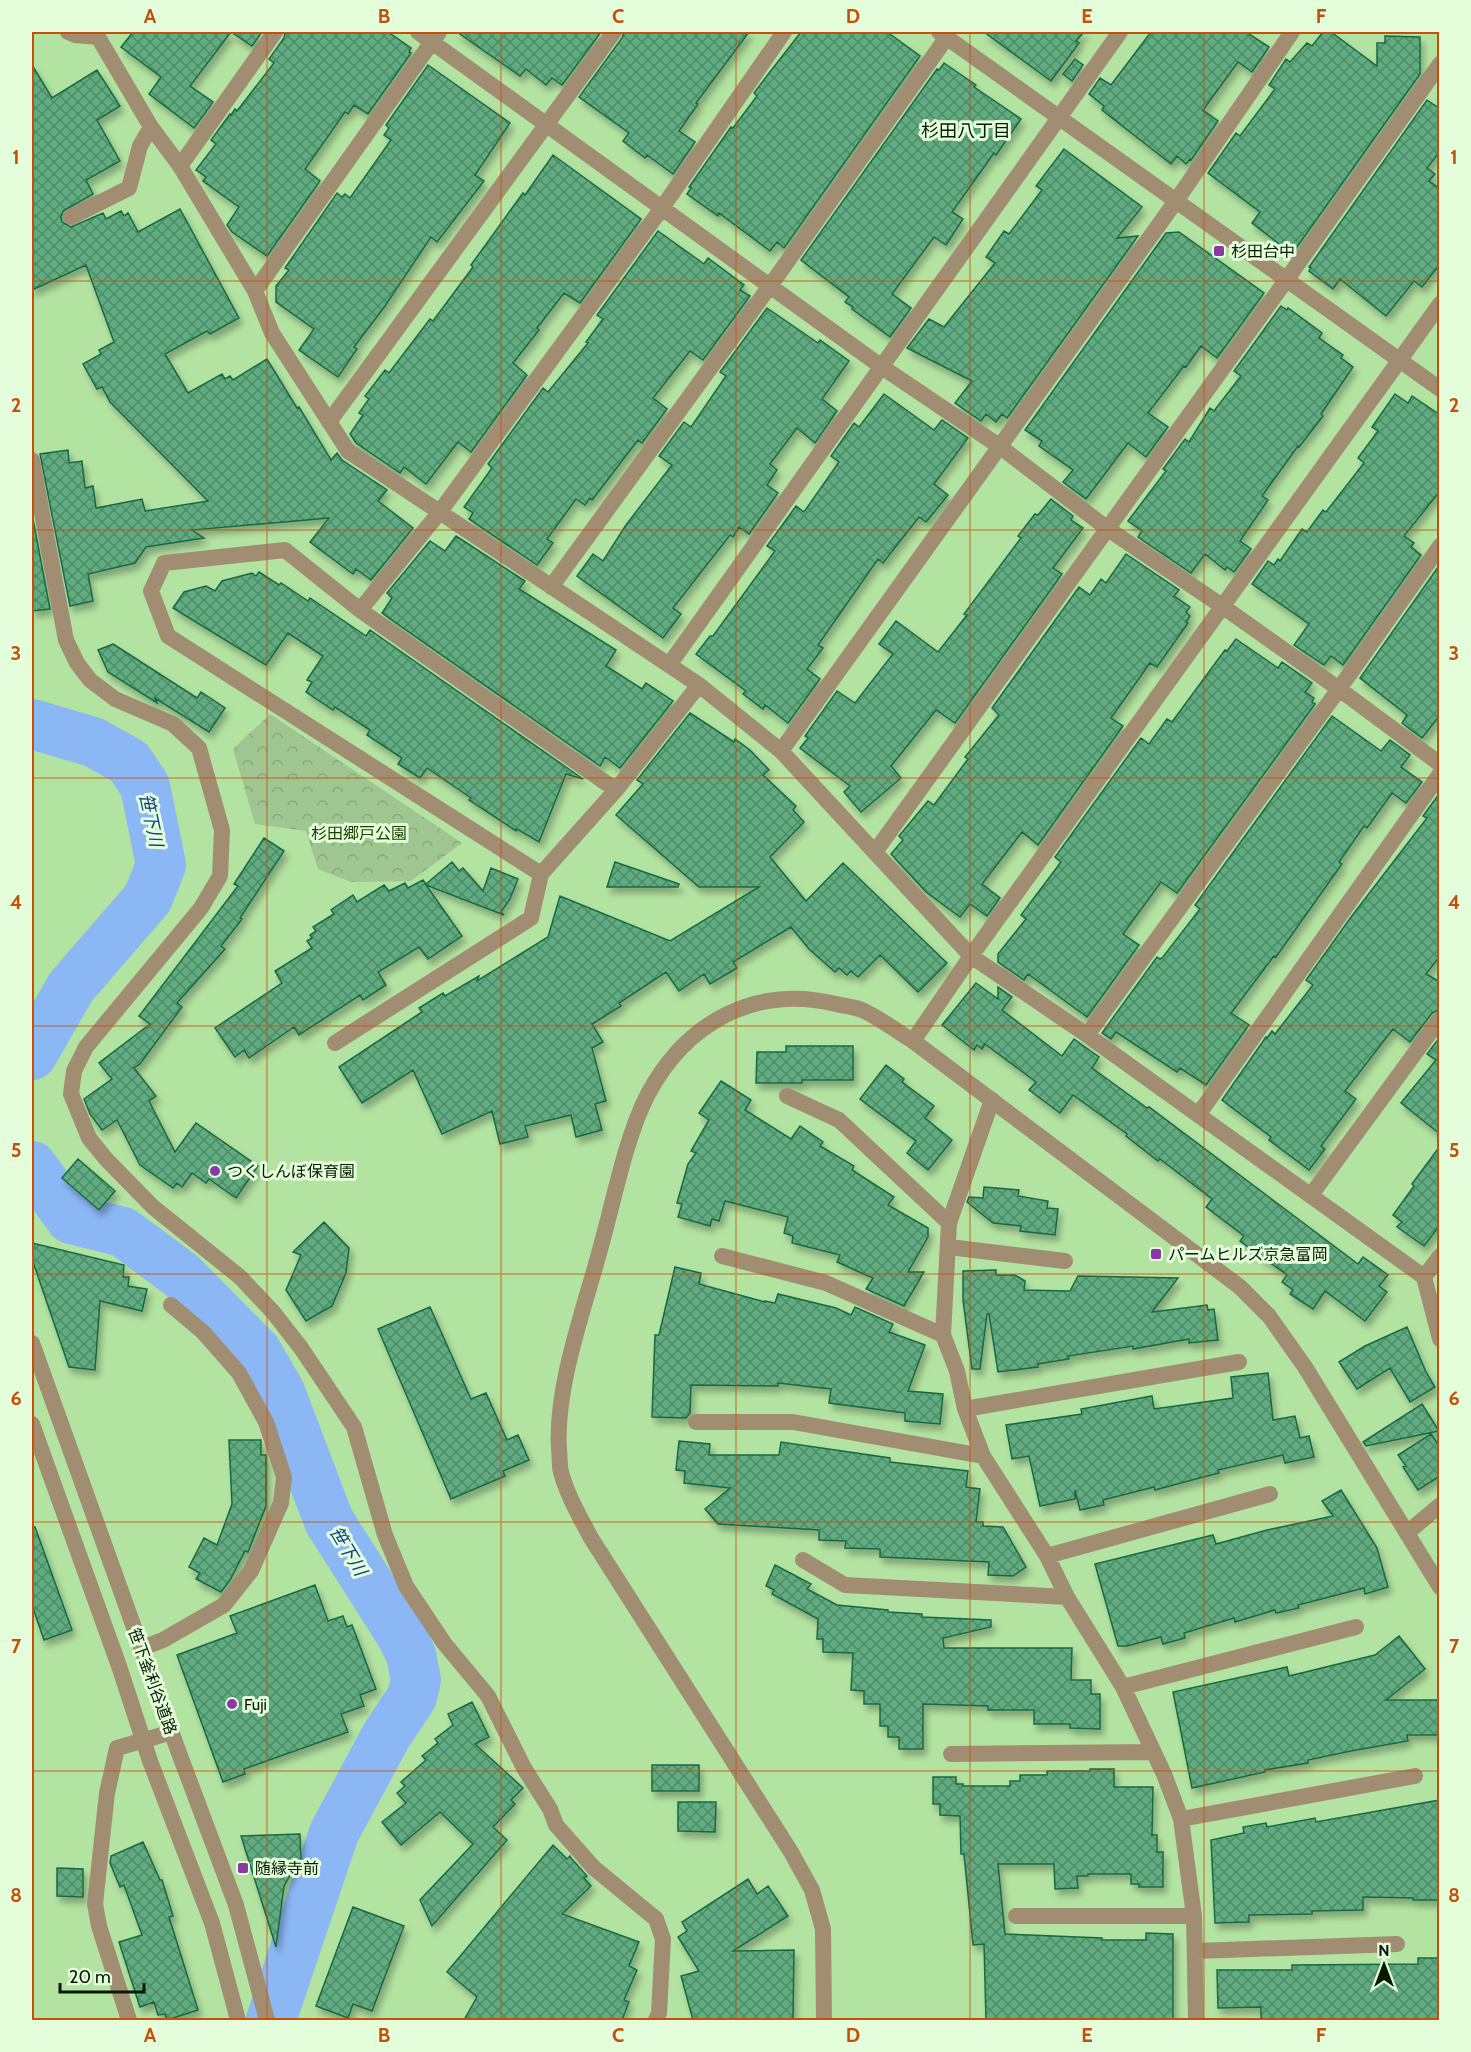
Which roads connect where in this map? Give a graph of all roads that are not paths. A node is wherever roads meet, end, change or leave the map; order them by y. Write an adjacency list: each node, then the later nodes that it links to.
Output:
1 (68, 32): 8 (street)
2 (275, 32): 15 (street)
3 (418, 32): 10 (street)
4 (614, 32): 13 (street)
5 (784, 32): 17 (street)
6 (1120, 32): 12 (street)
7 (1292, 32): 16 (street)
8 (99, 34): 14 (street)
9 (943, 34): 12 (street); 20 (street)
10 (435, 37): 13 (street); 21 (street)
11 (1440, 64): 19 (street)
12 (1060, 118): 16 (street); 24 (street)
13 (548, 125): 17 (street); 26 (street)
14 (151, 127): 15 (street); 18 (street)
15 (180, 166): 21 (street)
16 (1176, 201): 19 (street); 27 (street)
17 (662, 208): 20 (street); 29 (street)
18 (71, 217)
19 (1287, 279): 23 (street); 30 (street)
20 (770, 286): 24 (street); 32 (street)
21 (255, 291): 26 (street)
22 (1440, 304): 23 (street)
23 (1400, 360): 25 (street); 33 (street)
24 (882, 367): 27 (street); 35 (street)
25 (1440, 389)
26 (329, 422): 29 (street)
27 (999, 446): 30 (street); 38 (street)
28 (32, 460): 91 (street)
29 (439, 513): 32 (street); 34 (street)
30 (1108, 529): 33 (street); 42 (street)
31 (1440, 546): 37 (street)
32 (551, 587): 35 (street)
33 (1222, 606): 37 (street); 44 (street)
34 (360, 610): 41 (street); 43 (street)
35 (669, 665): 36 (street)
36 (699, 686): 38 (street); 41 (street)
37 (1339, 689): 39 (street); 46 (street)
38 (781, 751): 42 (street)
39 (1440, 764)
40 (1440, 774): 51 (street)
41 (616, 790): 43 (street)
42 (875, 852): 44 (street)
43 (542, 874): 48 (street)
44 (971, 956): 46 (street); 47 (street)
45 (1440, 1018): 52 (street)
46 (1087, 1035): 51 (street)
47 (913, 1041): 50 (street); 92 (street)
48 (336, 1043)
49 (787, 1096): 53 (street)
50 (992, 1100): 53 (street); 70 (street)
51 (1198, 1115): 52 (street)
52 (1311, 1196): 58 (street)
53 (949, 1223): 54 (street)
54 (949, 1247): 57 (street); 60 (street)
55 (722, 1256): 60 (street)
56 (1440, 1256): 58 (street)
57 (1065, 1261)
58 (1424, 1277): 61 (street)
59 (171, 1305): 76 (street)
60 (943, 1335): 64 (street)
61 (1440, 1339)
62 (32, 1343): 76 (street, 笹下釜利谷道路)
63 (1239, 1362): 64 (street)
64 (965, 1408): 67 (street)
65 (696, 1422): 67 (street)
66 (32, 1424): 79 (street, 笹下釜利谷道路)
67 (983, 1456): 71 (street)
68 (1270, 1494): 71 (street)
69 (1440, 1505): 70 (street)
70 (1407, 1533): 73 (street)
71 (1047, 1556): 74 (street)
72 (803, 1560): 74 (street)
73 (1440, 1587)
74 (1067, 1597): 77 (street)
75 (1356, 1627): 77 (street)
76 (142, 1648): 78 (street, 笹下釜利谷道路)
77 (1123, 1687): 80 (street)
78 (172, 1732): 79 (street); 90 (street, 笹下釜利谷道路)
79 (143, 1741): 88 (street); 89 (street, 笹下釜利谷道路)
80 (1154, 1752): 81 (street); 83 (street)
81 (951, 1754)
82 (1415, 1776): 83 (street)
83 (1181, 1820): 85 (street)
84 (1016, 1916): 85 (street)
85 (1194, 1916): 87 (street)
86 (1397, 1944): 87 (street)
87 (1196, 1952): 93 (street)
88 (129, 2020)
89 (238, 2020)
90 (267, 2020)
91 (656, 2020)
92 (824, 2020)
93 (1196, 2020)

